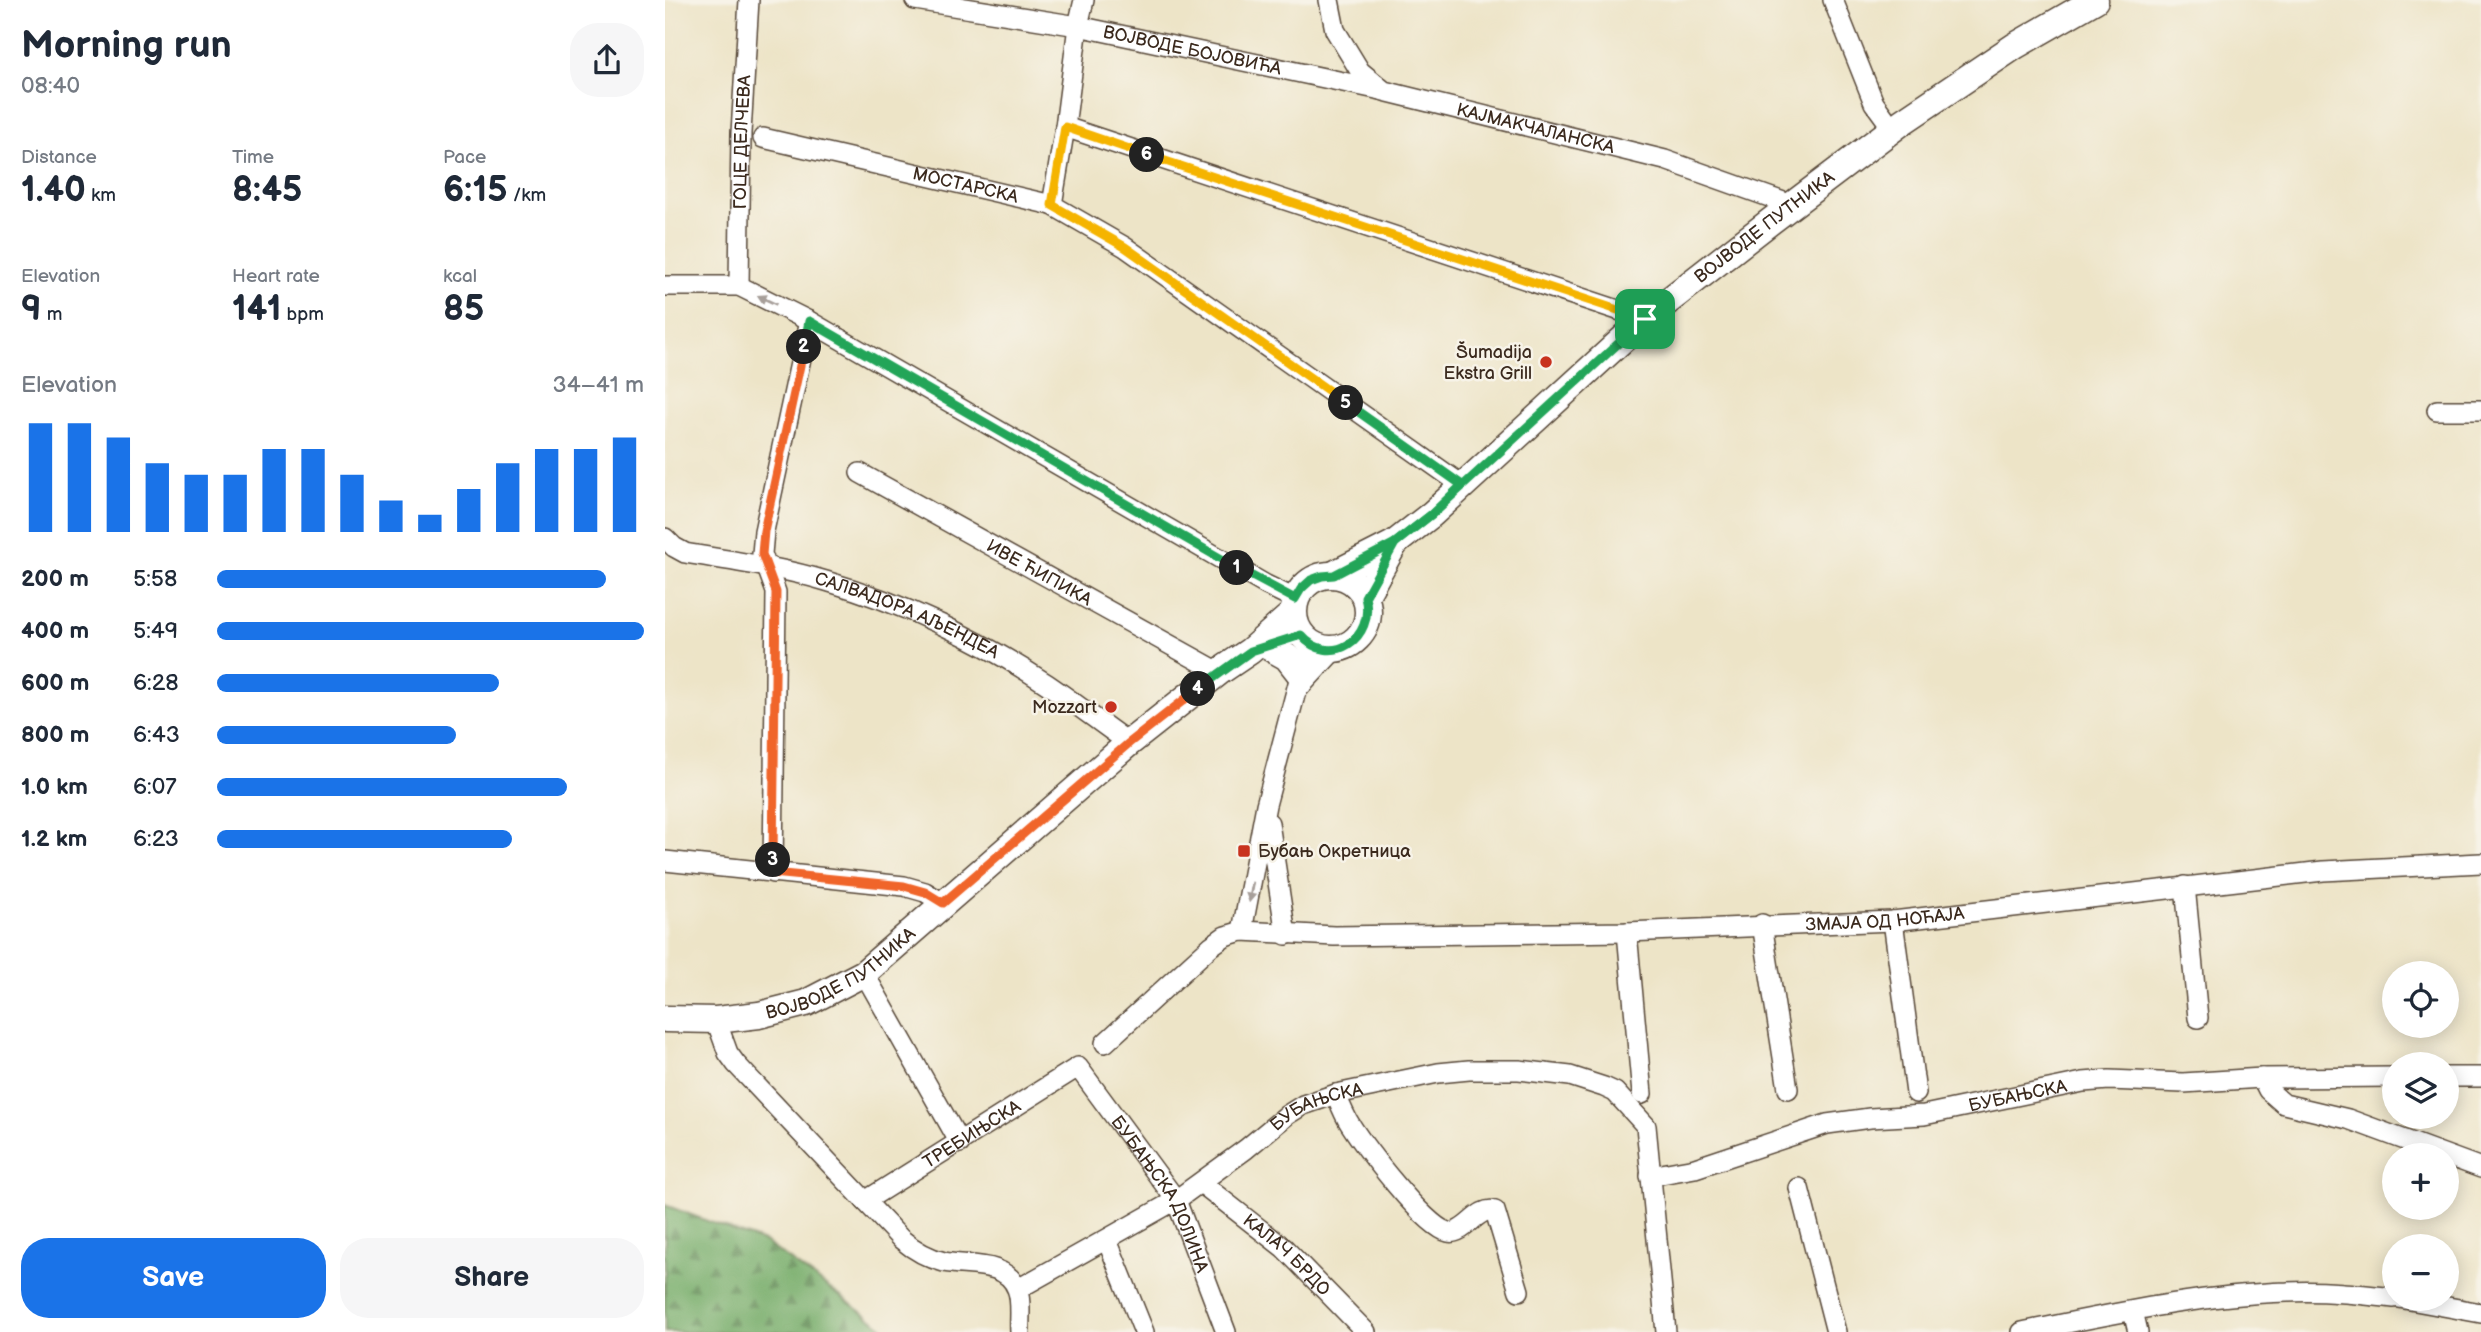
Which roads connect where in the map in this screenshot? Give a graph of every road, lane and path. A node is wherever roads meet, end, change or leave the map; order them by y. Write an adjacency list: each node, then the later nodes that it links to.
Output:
1 (749, 0): 15 (street, ГОЦЕ ДЕЛЧЕВА)
2 (915, 0): 7 (street, ВОЈВОДЕ БОЈОВИЋА)
3 (1084, 0): 7 (street)
4 (1329, 0): 8 (street, КАЈМАКЧАЛАНСКА)
5 (1833, 0): 10 (street)
6 (2095, 0): 10 (street, ВОЈВОДЕ ПУТНИКА)
7 (1077, 26): 8 (street, ВОЈВОДЕ БОЈОВИЋА); 9 (street)
8 (1384, 91): 13 (street, КАЈМАКЧАЛАНСКА)
9 (1065, 127): 12 (street); 16 (street)
10 (1893, 129): 13 (street, ВОЈВОДЕ ПУТНИКА)
11 (763, 138): 12 (street, МОСТАРСКА)
12 (1052, 205): 21 (street, МОСТАРСКА)
13 (1792, 205): 16 (street, ВОЈВОДЕ ПУТНИКА)
14 (665, 286): 15 (street)
15 (739, 286): 17 (street, one-way to 15)
16 (1645, 319): 21 (street, ВОЈВОДЕ ПУТНИКА)
17 (809, 321): 24 (street); 27 (street)
18 (2437, 410): 19 (street)
19 (2481, 410)
20 (860, 473): 30 (street, ИВЕ ЋИПИКА)
21 (1462, 485): 23 (street, ВОЈВОДЕ ПУТНИКА)
22 (665, 538): 24 (street, САЛВАДОРА АЉЕНДЕА)
23 (1395, 543): 25 (street, ВОЈВОДЕ ПУТНИКА); 26 (street, ВОЈВОДЕ ПУТНИКА)
24 (766, 566): 32 (street, САЛВАДОРА АЉЕНДЕА); 36 (street)
25 (1334, 575): 26 (street); 27 (street, ВОЈВОДЕ ПУТНИКА)
26 (1365, 597): 29 (street, ВОЈВОДЕ ПУТНИКА)
27 (1300, 622): 28 (street, ВОЈВОДЕ ПУТНИКА); 29 (street); 31 (street)
28 (1259, 648): 30 (street, ВОЈВОДЕ ПУТНИКА); 31 (street)
29 (1335, 649): 31 (street)
30 (1219, 672): 32 (street, ВОЈВОДЕ ПУТНИКА)
31 (1300, 682): 33 (street)
32 (1129, 743): 38 (street, ВОЈВОДЕ ПУТНИКА)
33 (1266, 805): 41 (street, one-way to 41); 43 (street)
34 (665, 861): 36 (street)
35 (2481, 863): 37 (street, ЗМАЈА ОД НОЋАЈА)
36 (773, 873): 38 (street)
37 (2185, 886): 39 (street, ЗМАЈА ОД НОЋАЈА); 45 (street)
38 (943, 903): 44 (street, ВОЈВОДЕ ПУТНИКА)
39 (1893, 920): 40 (street, ЗМАЈА ОД НОЋАЈА); 55 (street)
40 (1762, 924): 42 (street, ЗМАЈА ОД НОЋАЈА); 54 (street)
41 (1243, 931): 43 (street, ЗМАЈА ОД НОЋАЈА); 48 (street)
42 (1627, 932): 43 (street, ЗМАЈА ОД НОЋАЈА); 57 (street)
43 (1286, 935)
44 (864, 972): 47 (street, ВОЈВОДЕ ПУТНИКА); 58 (street)
45 (2198, 1018)
46 (665, 1019): 47 (street, ВОЈВОДЕ ПУТНИКА)
47 (716, 1020): 64 (street)
48 (1105, 1043)
49 (1078, 1067): 58 (street, ТРЕБИЊСКА); 63 (street, БУБАЊСКА ДОЛИНА)
50 (2382, 1077): 53 (street, БУБАЊСКА)
51 (2459, 1077): 52 (street)
52 (2481, 1077)
53 (2262, 1078): 59 (street); 60 (street, БУБАЊСКА)
54 (1788, 1089)
55 (1916, 1093)
56 (1336, 1094): 60 (street, БУБАЊСКА); 61 (street, БУБАЊСКА); 67 (street)
57 (1642, 1094)
58 (960, 1143): 64 (street, ТРЕБИЊСКА)
59 (2481, 1168)
60 (1650, 1177): 76 (street)
61 (1201, 1182): 63 (street, БУБАЊСКА); 75 (street, КАЛАЧ БРДО)
62 (1799, 1188): 77 (street)
63 (1176, 1200): 65 (street, БУБАЊСКА); 74 (street, БУБАЊСКА ДОЛИНА)
64 (865, 1201): 66 (street)
65 (1107, 1240): 66 (street, БУБАЊСКА); 73 (street)
66 (1018, 1289): 72 (street)
67 (1519, 1291)
68 (2382, 1297): 70 (street)
69 (2459, 1308): 71 (street)
70 (2133, 1311): 78 (street); 79 (street)
71 (2481, 1312)
72 (1020, 1332)
73 (1145, 1332)
74 (1226, 1332)
75 (1366, 1332)
76 (1666, 1332)
77 (1836, 1332)
78 (2022, 1332)
79 (2138, 1332)

